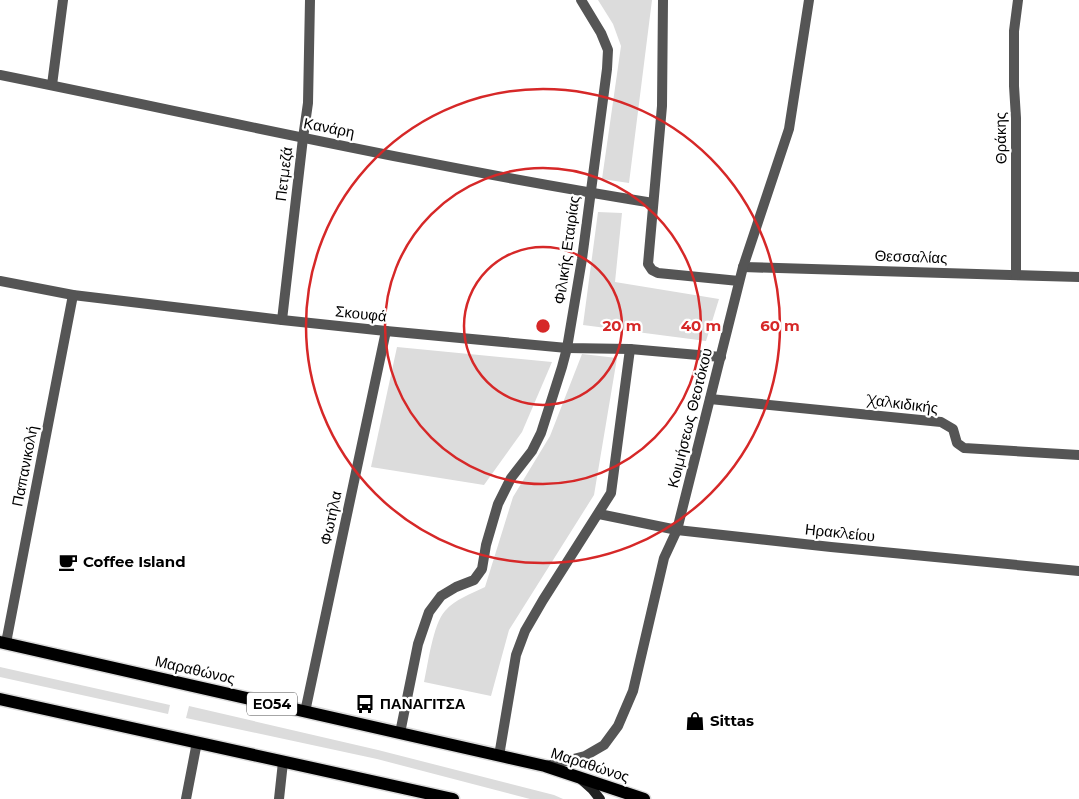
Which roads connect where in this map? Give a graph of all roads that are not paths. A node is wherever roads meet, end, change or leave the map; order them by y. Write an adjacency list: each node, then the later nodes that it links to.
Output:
1 (62, 0): 8 (street)
2 (310, 0): 9 (street, Πετμεζά)
3 (581, 0): 10 (street, Φιλικής Εταιρίας)
4 (663, 0): 11 (street)
5 (809, 0): 12 (street, Κοιμήσεως Θεοτόκου)
6 (1018, 0): 13 (street, Θράκης)
7 (0, 75): 8 (street, Κανάρη)
8 (52, 86): 9 (street, Κανάρη)
9 (303, 138): 10 (street, Κανάρη); 18 (street, Πετμεζά)
10 (590, 193): 11 (street, Κανάρη); 20 (street, Φιλικής Εταιρίας)
11 (653, 203): 16 (street)
12 (743, 267): 13 (street, Θεσσαλίας); 16 (street, Κοιμήσεως Θεοτόκου)
13 (1016, 275): 14 (street, Θεσσαλίας)
14 (1079, 277)
15 (0, 281): 17 (street, Σκουφά)
16 (739, 281): 22 (street, Κοιμήσεως Θεοτόκου)
17 (73, 295): 18 (street, Σκουφά); 28 (street, Παπανικολή)
18 (282, 320): 19 (street, Σκουφά)
19 (386, 331): 20 (street, Σκουφά); 30 (street, Φωτήλα)
20 (567, 348): 21 (street, Σκουφά); 31 (street, Φιλικής Εταιρίας)
21 (630, 349): 22 (street, Σκουφά); 25 (street)
22 (721, 357): 23 (street, Κοιμήσεως Θεοτόκου)
23 (710, 399): 24 (street, Χαλκιδικής); 26 (street, Κοιμήσεως Θεοτόκου)
24 (1079, 455)
25 (598, 514): 26 (street, Ηρακλείου); 33 (street)
26 (677, 530): 27 (street, Ηρακλείου); 35 (street, Κοιμήσεως Θεοτόκου)
27 (1079, 571)
28 (3, 643): 30 (main road, Μαραθώνος / ΕΟ54)
29 (0, 699): 32 (main road)
30 (305, 712): 31 (main road, Μαραθώνος / ΕΟ54)
31 (400, 733): 33 (main road, Μαραθώνος / ΕΟ54)
32 (197, 742): 34 (main road); 37 (street)
33 (499, 756): 35 (main road, Μαραθώνος / ΕΟ54)
34 (284, 762): 38 (street); 39 (main road)
35 (544, 766): 36 (main road, Μαραθώνος / ΕΟ54)
36 (579, 777): 40 (main road); 41 (main road, Μαραθώνος / ΕΟ54)
37 (186, 799)
38 (278, 799)
39 (452, 799)
40 (600, 799)
41 (644, 799)

